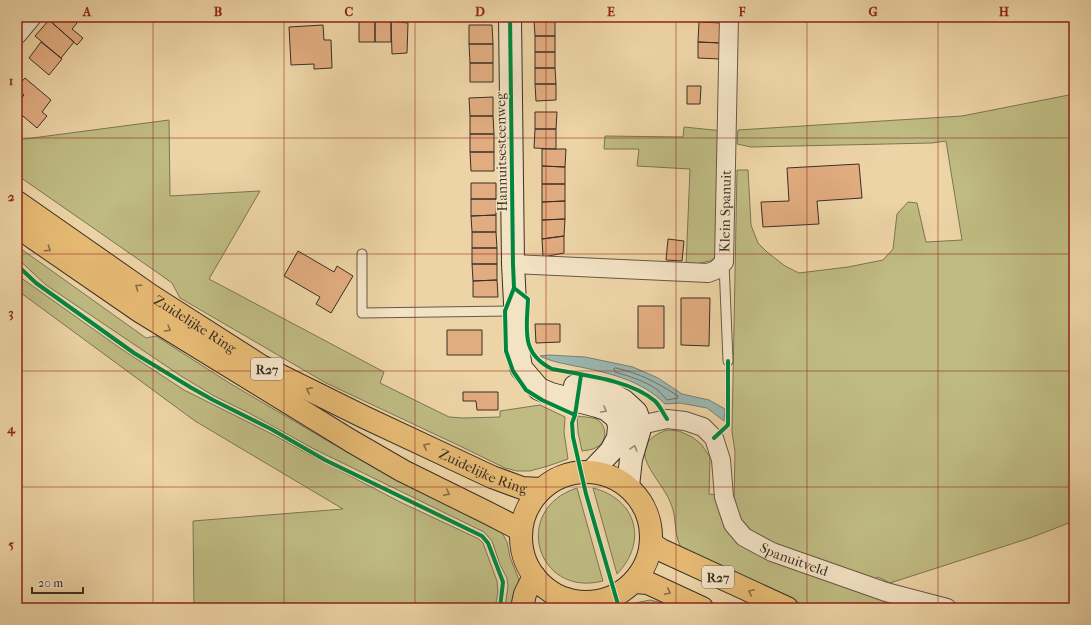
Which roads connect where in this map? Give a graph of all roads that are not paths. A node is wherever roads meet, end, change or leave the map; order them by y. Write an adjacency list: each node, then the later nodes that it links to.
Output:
1 (32, 17): 4 (street)
2 (510, 17): 9 (street, Hannuitsesteenweg)
3 (729, 17): 8 (street, Klein Spanuit)
4 (17, 35)
5 (17, 202): 17 (main road, Zuidelijke Ring / R27, one-way to 5)
6 (17, 226): 18 (main road, Zuidelijke Ring / R27, one-way to 18)
7 (362, 254): 10 (lane)
8 (724, 262): 9 (street, Klein Spanuit); 12 (lane)
9 (513, 264): 10 (street, Hannuitsesteenweg)
10 (515, 311): 11 (street, Hannuitsesteenweg)
11 (517, 342): 13 (street, Hannuitsesteenweg); 14 (street, Hannuitsesteenweg, one-way to 14)
12 (728, 361)
13 (641, 425): 14 (street, Spanuitveld); 16 (street, one-way to 13); 26 (street, Spanuitveld)
14 (619, 426): 15 (street)
15 (592, 472): 16 (main road, Zuidelijke Ring); 17 (main road, Zuidelijke Ring)
16 (628, 486): 19 (main road, Zuidelijke Ring)
17 (540, 489): 18 (main road, Zuidelijke Ring)
18 (521, 530): 20 (main road, Zuidelijke Ring)
19 (652, 544): 21 (main road, Zuidelijke Ring); 25 (main road, R27, one-way to 19)
20 (534, 576): 22 (main road, Zuidelijke Ring); 23 (main road)
21 (634, 582): 22 (main road, Zuidelijke Ring); 24 (main road, R27, one-way to 24)
22 (561, 604)
23 (522, 608)
24 (702, 608)
25 (786, 608)
26 (947, 608)

